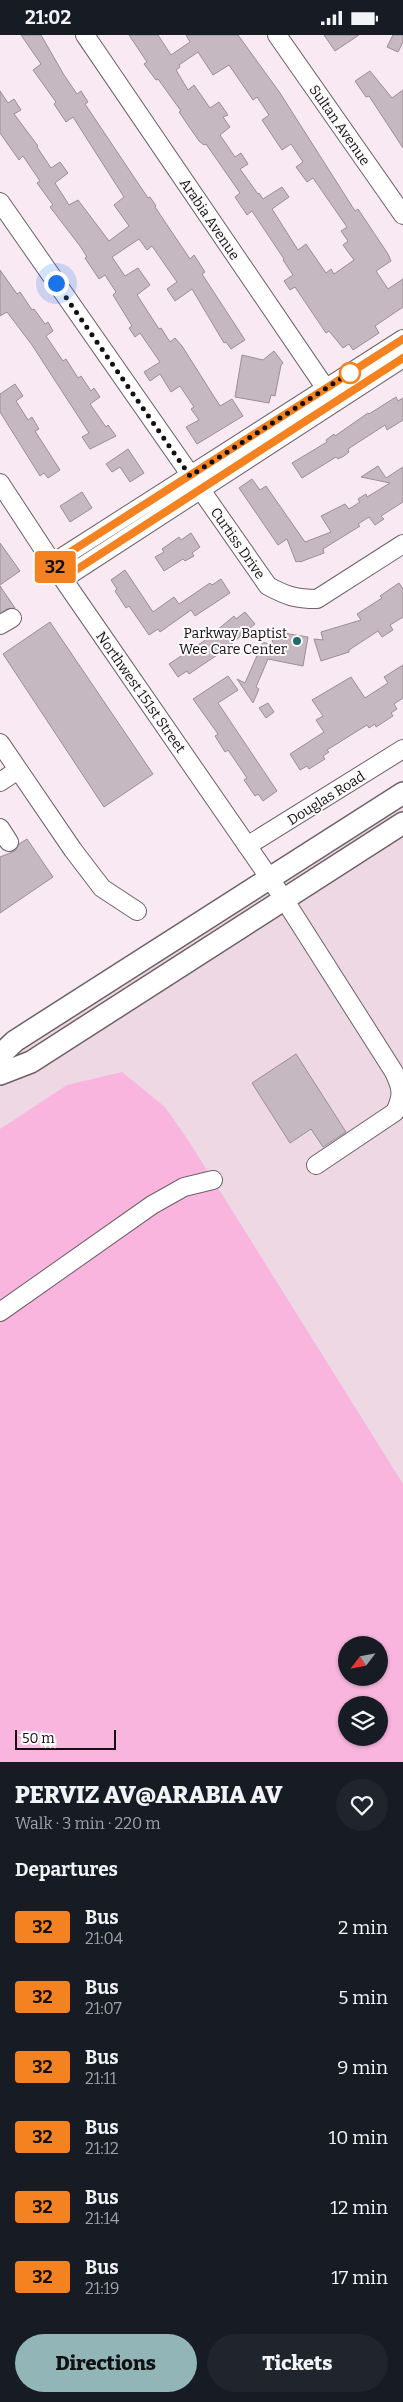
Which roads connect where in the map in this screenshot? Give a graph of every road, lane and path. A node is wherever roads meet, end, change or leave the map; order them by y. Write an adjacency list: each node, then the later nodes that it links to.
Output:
1 (85, 35): 7 (street, Arabia Avenue)
2 (277, 35): 4 (street, Sultan Avenue)
3 (0, 202): 8 (street, Curtiss Drive)
4 (403, 215)
5 (403, 339): 7 (street)
6 (403, 358): 7 (street)
7 (330, 395): 8 (street); 10 (street)
8 (190, 476): 10 (street, Curtiss Drive); 12 (street)
9 (0, 483): 12 (street, Northwest 151st Street)
10 (201, 491): 11 (street, Curtiss Drive); 13 (street)
11 (403, 544)
12 (53, 563): 13 (street, Northwest 151st Street)
13 (62, 579): 20 (street, Northwest 151st Street)
14 (0, 743): 16 (street)
15 (403, 749): 20 (street, Douglas Road)
16 (18, 771): 17 (street); 23 (street)
17 (0, 782)
18 (403, 793): 21 (main road)
19 (403, 823): 22 (main road)
20 (247, 846): 21 (street, Northwest 151st Street)
21 (270, 879): 22 (street, Northwest 151st Street); 24 (main road)
22 (284, 899): 25 (main road); 26 (street, Northwest 151st Street)
23 (137, 911)
24 (0, 1055)
25 (0, 1073)
26 (316, 1165)
27 (213, 1180): 28 (street)
28 (0, 1313)

